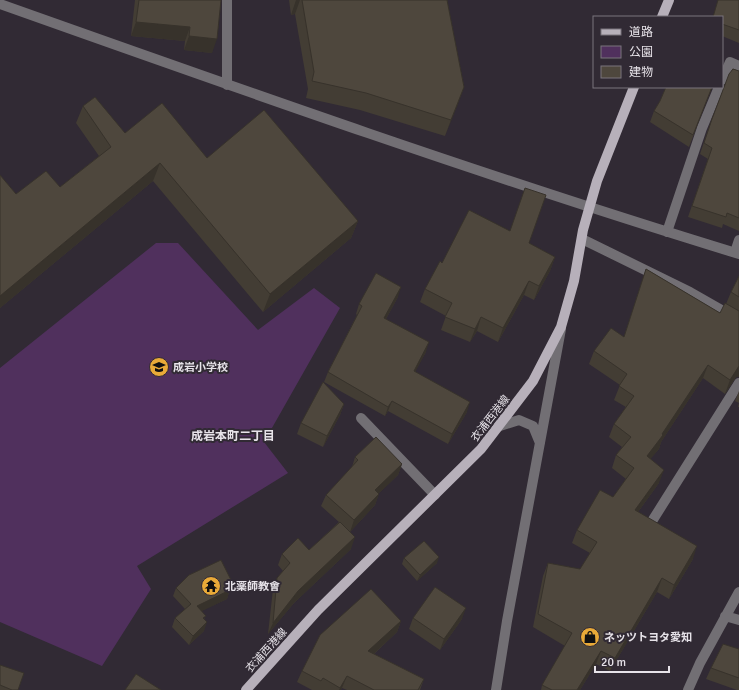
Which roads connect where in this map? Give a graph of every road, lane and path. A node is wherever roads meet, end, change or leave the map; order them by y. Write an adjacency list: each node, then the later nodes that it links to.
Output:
1 (227, 0): 7 (street)
2 (669, 0): 4 (main road)
3 (0, 4): 7 (street)
4 (662, 16)
5 (739, 66): 6 (street)
6 (723, 78)
7 (227, 85): 10 (street)
8 (634, 88): 10 (main road, 衣浦西港線)
9 (719, 88): 11 (street)
10 (590, 208): 11 (street); 12 (main road, 衣浦西港線)
11 (667, 232): 14 (street)
12 (582, 239): 15 (street); 16 (main road, 衣浦西港線)
13 (739, 240): 14 (street)
14 (737, 253)
15 (739, 320)
16 (562, 328): 19 (main road, 衣浦西港線); 20 (street)
17 (739, 383): 22 (street)
18 (361, 418): 21 (street)
19 (500, 426): 20 (street); 21 (main road, 衣浦西港線)
20 (540, 444): 27 (street)
21 (435, 495): 26 (main road, 衣浦西港線)
22 (649, 526)
23 (739, 592): 24 (street)
24 (725, 616): 25 (street); 28 (street)
25 (739, 620)
26 (246, 690)
27 (496, 690)
28 (688, 690)

